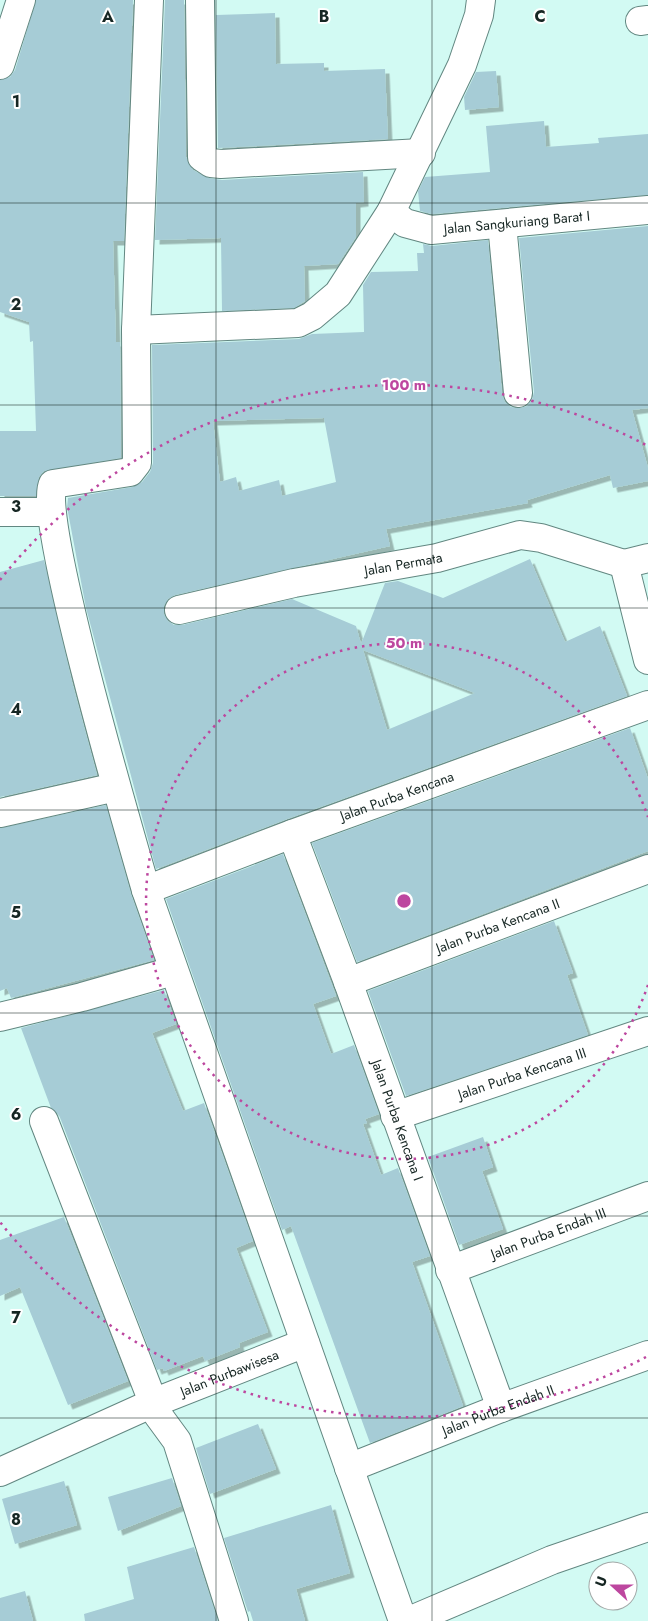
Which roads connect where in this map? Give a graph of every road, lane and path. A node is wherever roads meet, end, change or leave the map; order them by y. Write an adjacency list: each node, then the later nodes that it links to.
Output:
1 (150, 0): 10 (street)
2 (200, 0): 6 (street)
3 (481, 0): 6 (street)
4 (18, 1): 5 (street)
5 (0, 65)
6 (421, 153): 8 (street)
7 (648, 210): 9 (street, Jalan Sangkuriang Barat I)
8 (391, 212): 9 (street, Jalan Sangkuriang Barat I); 10 (street)
9 (502, 224): 11 (street)
10 (136, 330): 13 (street)
11 (518, 394)
12 (0, 512): 13 (street)
13 (51, 512): 18 (street)
14 (636, 561): 15 (street, Jalan Permata); 16 (street)
15 (179, 610)
16 (648, 660)
17 (648, 705): 20 (street, Jalan Purba Kencana)
18 (116, 787): 19 (street); 22 (street)
19 (0, 813)
20 (292, 834): 22 (street, Jalan Purba Kencana); 24 (street, Jalan Purba Kencana I)
21 (648, 869): 24 (street, Jalan Purba Kencana II)
22 (146, 890): 23 (street)
23 (173, 971): 25 (street); 31 (street)
24 (348, 982): 27 (street, Jalan Purba Kencana I)
25 (0, 1016)
26 (648, 1031): 27 (street, Jalan Purba Kencana III)
27 (395, 1116): 30 (street, Jalan Purba Kencana I)
28 (44, 1121): 33 (street)
29 (648, 1196): 30 (street, Jalan Purba Endah III)
30 (450, 1270): 34 (street, Jalan Purba Kencana I)
31 (305, 1343): 33 (street, Jalan Purbawisesa); 35 (street)
32 (648, 1355): 34 (street, Jalan Purba Endah II)
33 (153, 1402): 36 (street, Jalan Purbawisesa); 38 (street)
34 (501, 1408): 35 (street, Jalan Purba Endah II)
35 (349, 1468): 39 (street)
36 (0, 1472)
37 (648, 1527): 40 (street)
38 (234, 1621)
39 (403, 1621)
40 (409, 1621)

